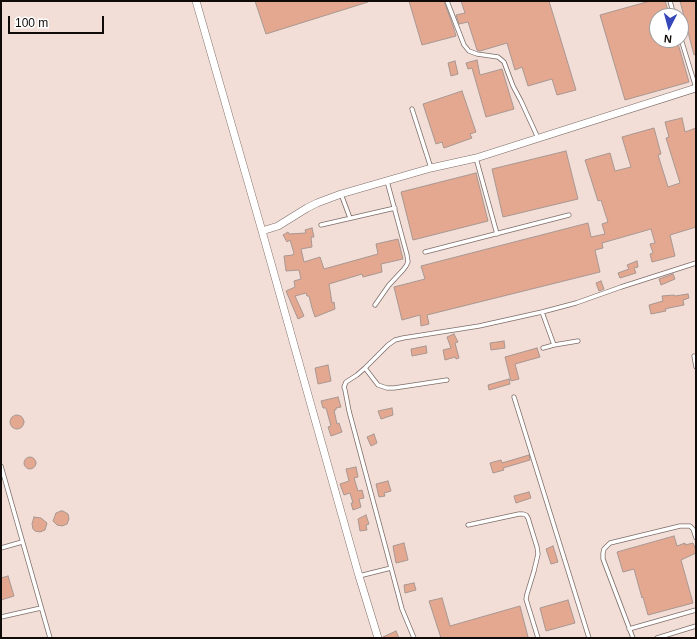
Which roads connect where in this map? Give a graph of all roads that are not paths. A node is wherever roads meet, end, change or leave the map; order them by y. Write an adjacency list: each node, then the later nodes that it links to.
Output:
1 (196, 1): 15 (street)
2 (447, 1): 6 (lane)
3 (684, 48): 4 (lane)
4 (696, 88): 6 (street)
5 (412, 109): 8 (lane)
6 (538, 138): 7 (street)
7 (476, 158): 8 (street); 16 (lane)
8 (431, 168): 9 (street)
9 (387, 181): 10 (street); 11 (lane)
10 (342, 194): 13 (lane); 15 (street)
11 (395, 208): 13 (lane); 19 (lane)
12 (570, 216): 16 (lane)
13 (350, 218): 14 (lane)
14 (321, 225)
15 (262, 231): 36 (street)
16 (497, 234): 17 (lane)
17 (425, 252)
18 (696, 263): 20 (lane)
19 (375, 305)
20 (542, 312): 22 (lane); 26 (lane)
21 (578, 341): 22 (lane)
22 (554, 345): 23 (lane)
23 (543, 348)
24 (694, 356): 25 (lane)
25 (696, 367)
26 (365, 368): 27 (lane); 35 (lane)
27 (447, 380)
28 (514, 397): 46 (lane)
29 (1, 466): 30 (lane)
30 (3, 481): 33 (lane)
31 (468, 526): 45 (lane)
32 (696, 538): 41 (lane)
33 (22, 542): 34 (lane); 37 (lane)
34 (1, 548)
35 (391, 568): 36 (lane); 44 (lane)
36 (359, 576): 43 (street)
37 (41, 608): 39 (lane); 42 (lane)
38 (696, 610): 41 (lane)
39 (1, 617)
40 (696, 626): 48 (lane)
41 (629, 629): 47 (lane)
42 (50, 638)
43 (378, 638)
44 (414, 638)
45 (538, 638)
46 (589, 638)
47 (633, 638)
48 (657, 638)

